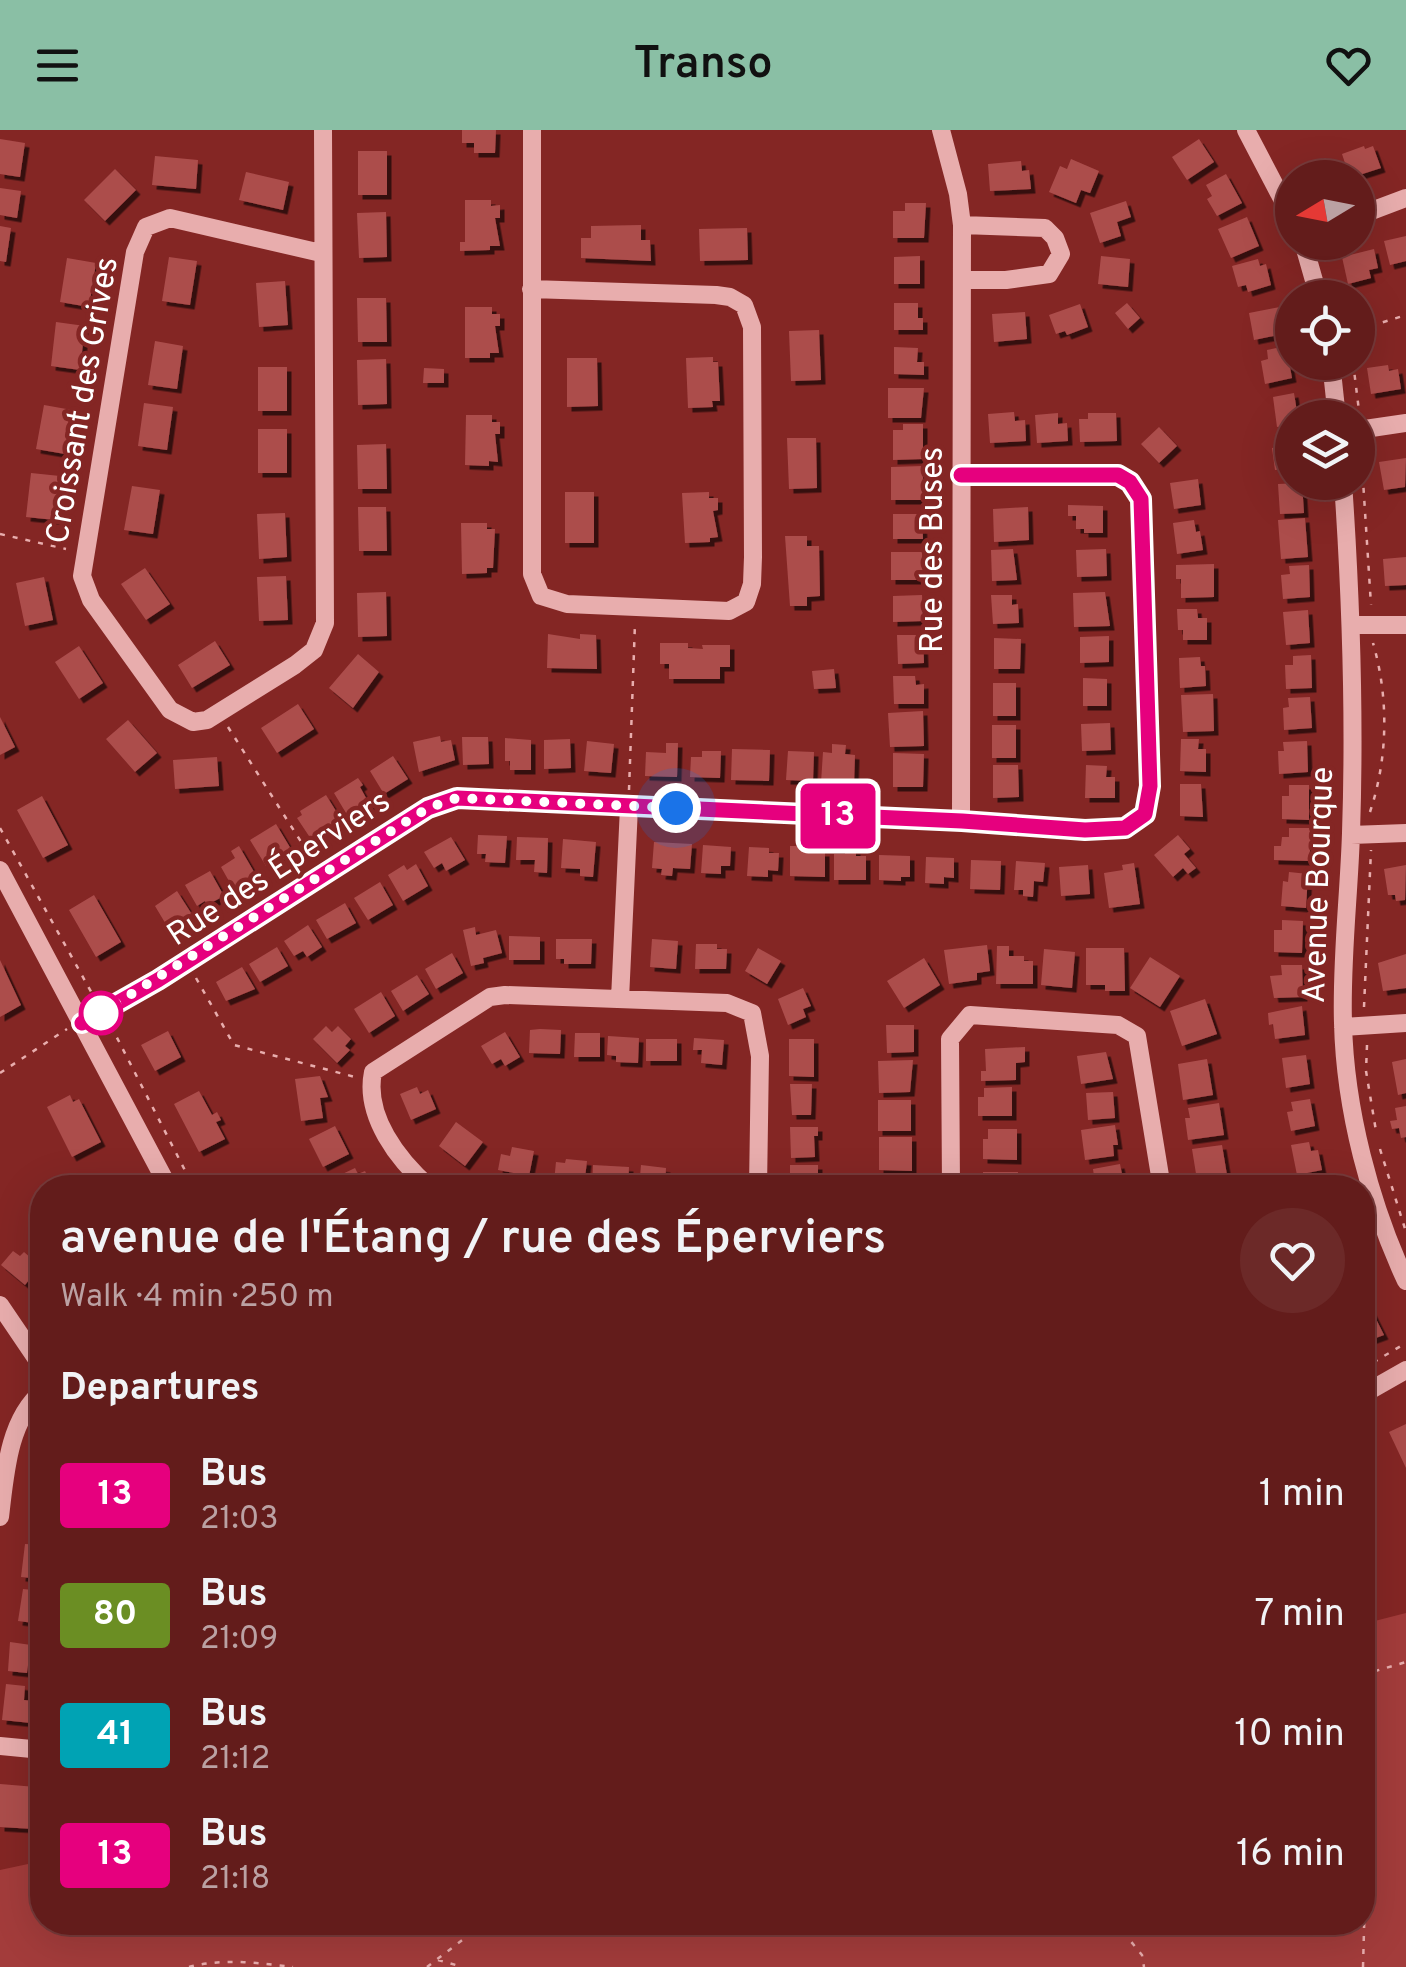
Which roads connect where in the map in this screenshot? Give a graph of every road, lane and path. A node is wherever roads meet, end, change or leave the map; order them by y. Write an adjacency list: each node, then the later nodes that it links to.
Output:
1 (324, 130): 9 (street)
2 (532, 130): 11 (street)
3 (941, 130): 8 (street, Rue des Buses)
4 (1246, 130): 5 (street)
5 (1275, 185)
6 (1406, 198): 7 (street)
7 (1375, 210)
8 (962, 225): 10 (street, Rue des Buses); 10 (street)
9 (321, 253): 20 (street, Croissant des Grives); 26 (street)
10 (962, 280): 16 (street, Rue des Buses)
11 (531, 289): 22 (street); 22 (street)
12 (1406, 315): 13 (path)
13 (1375, 325)
14 (1406, 423): 15 (street)
15 (1375, 428)
16 (961, 475): 29 (street, Rue des Buses); 29 (street, Rue des Éperviers)
17 (1344, 500): 24 (street, Avenue Bourque)
18 (1364, 500): 21 (path)
19 (0, 534): 20 (path)
20 (84, 552): 26 (street, Croissant des Grives)
21 (1371, 606)
22 (636, 607): 27 (path)
23 (1406, 624): 24 (street)
24 (1351, 625): 32 (street, Avenue Bourque)
25 (1373, 644): 28 (path)
26 (219, 713): 35 (path)
27 (628, 806): 29 (street, Rue des Éperviers); 35 (street, Rue des Éperviers); 37 (street)
28 (1370, 813)
29 (962, 821)
30 (0, 828): 38 (path)
31 (1406, 832): 32 (street)
32 (1351, 835): 42 (street, Avenue Bourque)
33 (1371, 851): 39 (path)
34 (0, 870): 40 (street)
35 (322, 875): 36 (street, Rue des Éperviers)
36 (187, 961): 40 (street, Rue des Éperviers); 46 (path)
37 (620, 998): 46 (street); 50 (street)
38 (96, 1001)
39 (1364, 1006)
40 (82, 1023): 45 (path); 47 (street)
41 (1406, 1023): 42 (street)
42 (1343, 1026): 53 (street, Avenue Bourque)
43 (112, 1028): 48 (path)
44 (1367, 1045): 55 (path)
45 (0, 1072)
46 (371, 1082): 49 (street)
47 (162, 1175)
48 (187, 1175)
49 (415, 1175)
50 (758, 1175)
51 (951, 1175): 52 (street)
52 (1160, 1175)
53 (1369, 1175)
54 (1375, 1199): 56 (street, Avenue Bourque)
55 (1406, 1232)
56 (1406, 1281)
57 (0, 1304): 59 (street)
58 (1406, 1343): 60 (path)
59 (30, 1349)
60 (1375, 1361)
61 (1406, 1370): 62 (street)
62 (1375, 1388)
63 (30, 1406): 64 (street)
64 (0, 1518)
65 (1406, 1662): 66 (path)
66 (1375, 1671)
67 (0, 1746): 68 (street)
68 (30, 1749)
69 (469, 1935): 72 (path)
70 (1126, 1935): 77 (path)
71 (1365, 1935): 78 (path)
72 (437, 1960): 75 (path); 76 (path)
73 (189, 1967): 74 (path)
74 (294, 1967)
75 (427, 1967)
76 (463, 1967)
77 (1144, 1967)
78 (1364, 1967)

